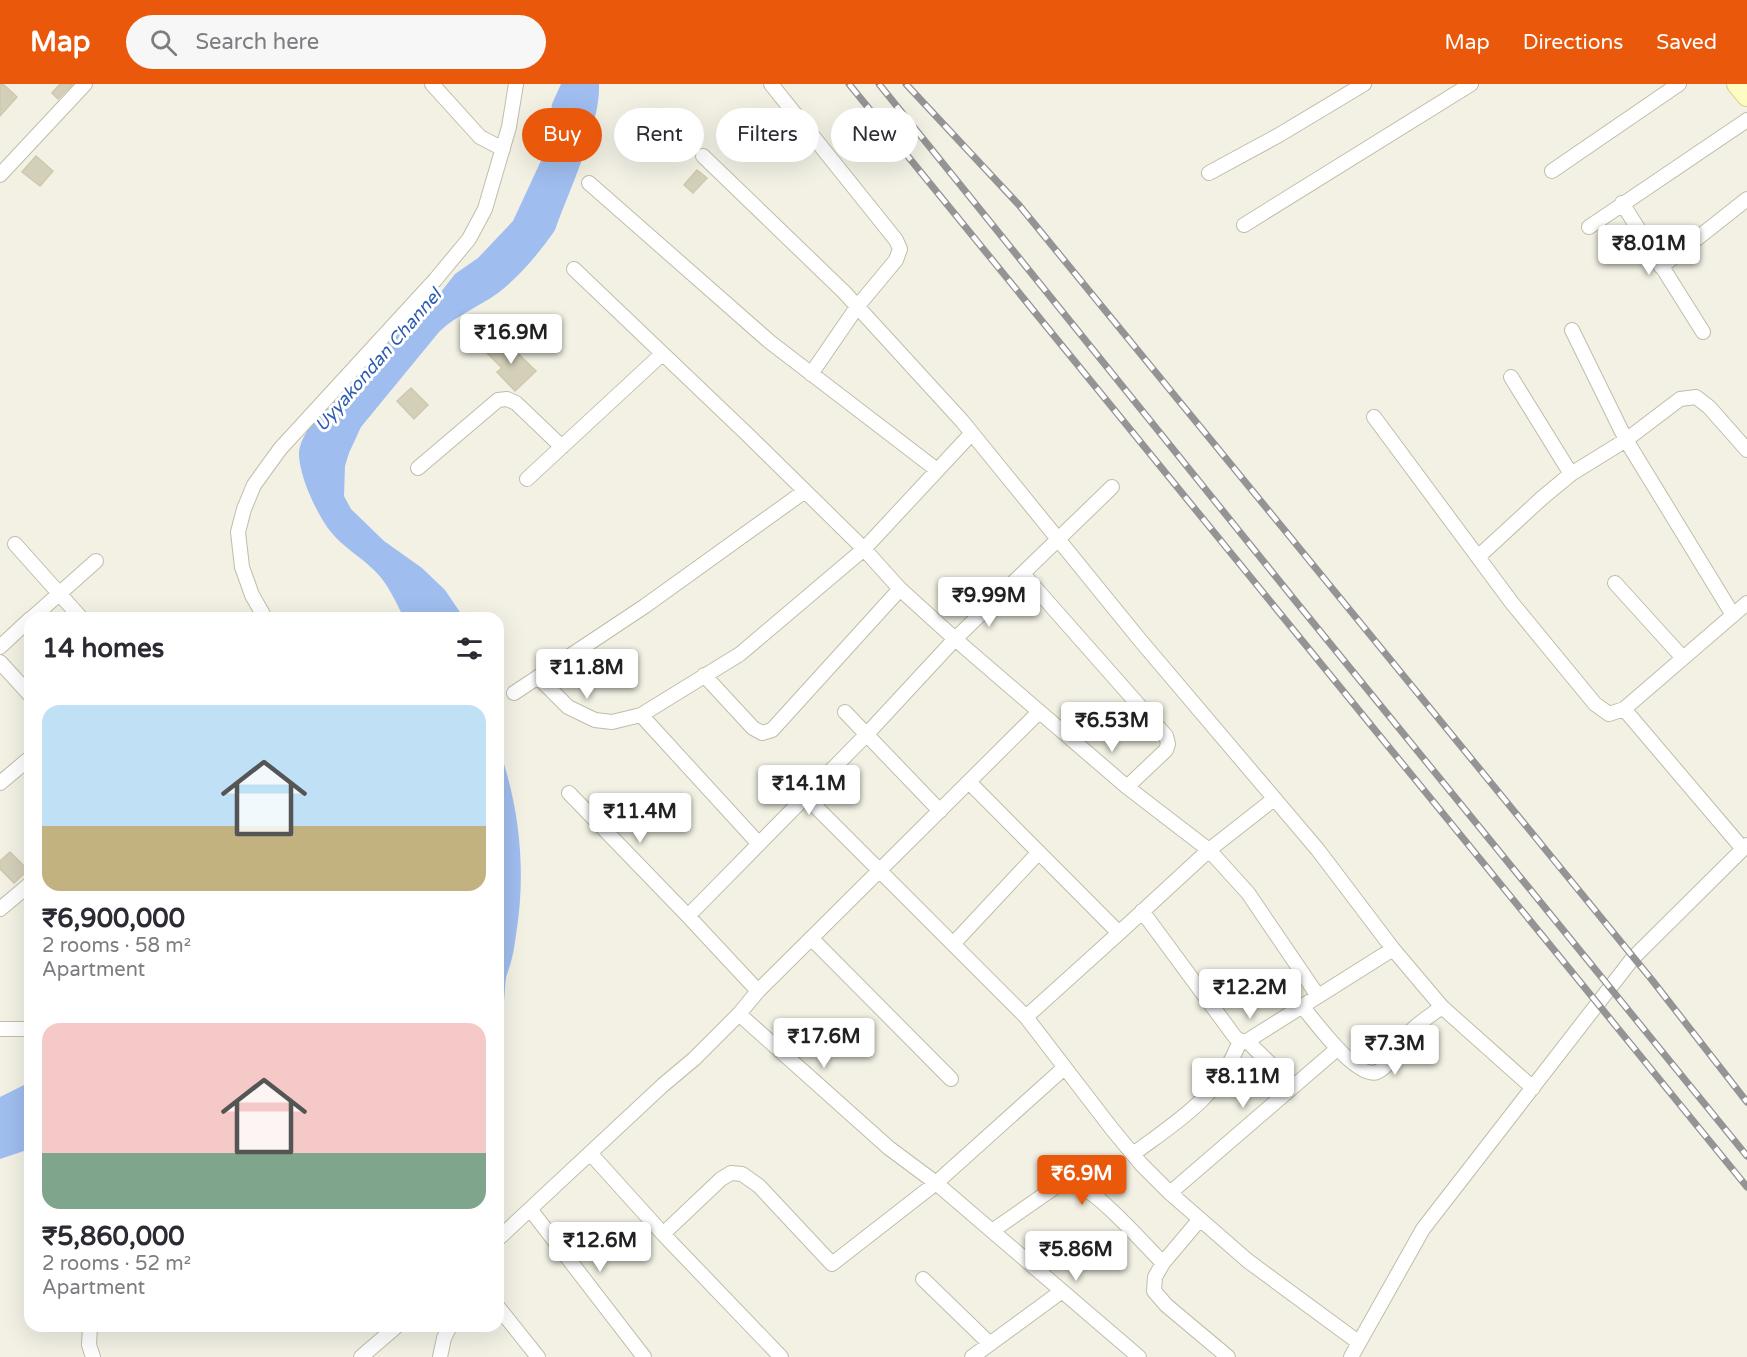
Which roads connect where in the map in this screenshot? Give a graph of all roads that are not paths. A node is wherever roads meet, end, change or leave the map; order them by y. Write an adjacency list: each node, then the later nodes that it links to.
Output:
1 (85, 84): 15 (street)
2 (432, 84): 11 (street)
3 (516, 84): 11 (street)
4 (771, 84): 23 (street)
5 (1364, 84): 14 (street)
6 (1471, 84): 19 (street)
7 (1678, 84): 13 (street)
8 (1737, 84): 9 (street)
9 (1747, 96)
10 (1747, 120): 18 (street)
11 (503, 149): 52 (street)
12 (704, 157): 23 (street)
13 (1552, 171)
14 (1209, 173)
15 (0, 175)
16 (590, 183): 27 (street)
17 (1747, 200): 21 (street)
18 (1622, 203): 20 (street); 21 (street)
19 (1245, 225)
20 (1589, 226)
21 (1661, 267): 25 (street)
22 (574, 269): 26 (street)
23 (857, 307): 27 (street); 30 (street)
24 (1572, 330): 31 (street)
25 (1703, 332)
26 (662, 354): 32 (street); 39 (street)
27 (812, 374): 35 (street)
28 (1511, 377): 36 (street)
29 (1374, 417): 43 (street)
30 (972, 433): 35 (street); 40 (street)
31 (1626, 440): 33 (street); 36 (street); 53 (street)
32 (562, 447): 34 (street); 37 (street)
33 (1747, 450)
34 (418, 468)
35 (937, 470): 42 (street)
36 (1571, 474): 43 (street)
37 (527, 479)
38 (1112, 487): 40 (street)
39 (805, 491): 42 (street); 60 (street)
40 (1058, 541): 45 (street); 74 (street)
41 (15, 544): 48 (street)
42 (864, 549): 47 (street); 59 (street)
43 (1478, 557): 63 (street)
44 (96, 561): 48 (street)
45 (1023, 574): 55 (street); 71 (street)
46 (1615, 583): 57 (street)
47 (900, 589): 55 (street); 59 (street)
48 (58, 593): 50 (street); 51 (street)
49 (1747, 603): 53 (street)
50 (38, 612)
51 (75, 612)
52 (262, 612)
53 (1733, 615): 57 (street)
54 (24, 625): 56 (street)
55 (955, 639): 65 (street); 67 (street)
56 (0, 647)
57 (1683, 658): 63 (street)
58 (0, 662): 61 (street)
59 (704, 675): 66 (street)
60 (538, 677): 62 (street); 66 (street)
61 (24, 688)
62 (514, 693)
63 (1624, 709): 77 (street)
64 (845, 712): 67 (street)
65 (1039, 712): 70 (street); 71 (street)
66 (641, 715): 76 (street)
67 (866, 735): 73 (street); 75 (street)
68 (24, 763): 69 (street)
69 (0, 783)
70 (969, 783): 75 (street); 79 (street)
71 (1127, 786): 78 (street)
72 (569, 793): 84 (street)
73 (806, 797): 76 (street); 80 (street)
74 (1274, 800): 78 (street); 88 (street)
75 (940, 811): 80 (street)
76 (759, 844): 84 (street)
77 (1745, 847): 102 (street)
78 (1209, 850): 83 (street); 90 (street)
79 (1039, 852): 85 (street); 87 (street)
80 (879, 872): 86 (street); 87 (street)
81 (24, 889): 82 (street)
82 (0, 909)
83 (1142, 911): 85 (street); 97 (street)
84 (688, 916): 89 (street)
85 (1119, 933): 94 (street)
86 (811, 938): 89 (street); 100 (street)
87 (954, 943): 94 (street)
88 (1393, 949): 90 (street); 92 (street)
89 (758, 991): 93 (street)
90 (1318, 996): 91 (street)
91 (1302, 1006): 97 (street); 98 (street)
92 (1442, 1006): 98 (street); 102 (street)
93 (739, 1014): 103 (street); 105 (street)
94 (1026, 1017): 99 (street)
95 (0, 1029): 96 (street)
96 (24, 1029)
97 (1244, 1041): 101 (street); 104 (street)
98 (1337, 1048): 101 (street)
99 (1064, 1068): 104 (street); 105 (street)
100 (951, 1079)
101 (1293, 1086): 106 (street)
102 (1533, 1088): 119 (street)
103 (590, 1153): 107 (street); 111 (street)
104 (1133, 1154): 106 (street)
105 (936, 1183): 109 (street); 111 (street)
106 (1170, 1193): 108 (street)
107 (530, 1209): 110 (street); 125 (street)
108 (1200, 1219): 112 (street); 119 (street)
109 (992, 1231): 112 (street); 114 (street)
110 (504, 1233)
111 (663, 1234): 126 (street)
112 (1163, 1263): 129 (street)
113 (923, 1279): 120 (street)
114 (1062, 1291): 120 (street); 128 (street)
115 (504, 1314): 124 (street)
116 (90, 1332): 121 (street)
117 (390, 1332): 122 (street)
118 (447, 1332): 123 (street)
119 (1358, 1342): 130 (street)
120 (990, 1344): 127 (street)
121 (93, 1357)
122 (361, 1357)
123 (440, 1357)
124 (538, 1357)
125 (644, 1357)
126 (781, 1357)
127 (972, 1357)
128 (1139, 1357)
129 (1228, 1357)
130 (1351, 1357)

